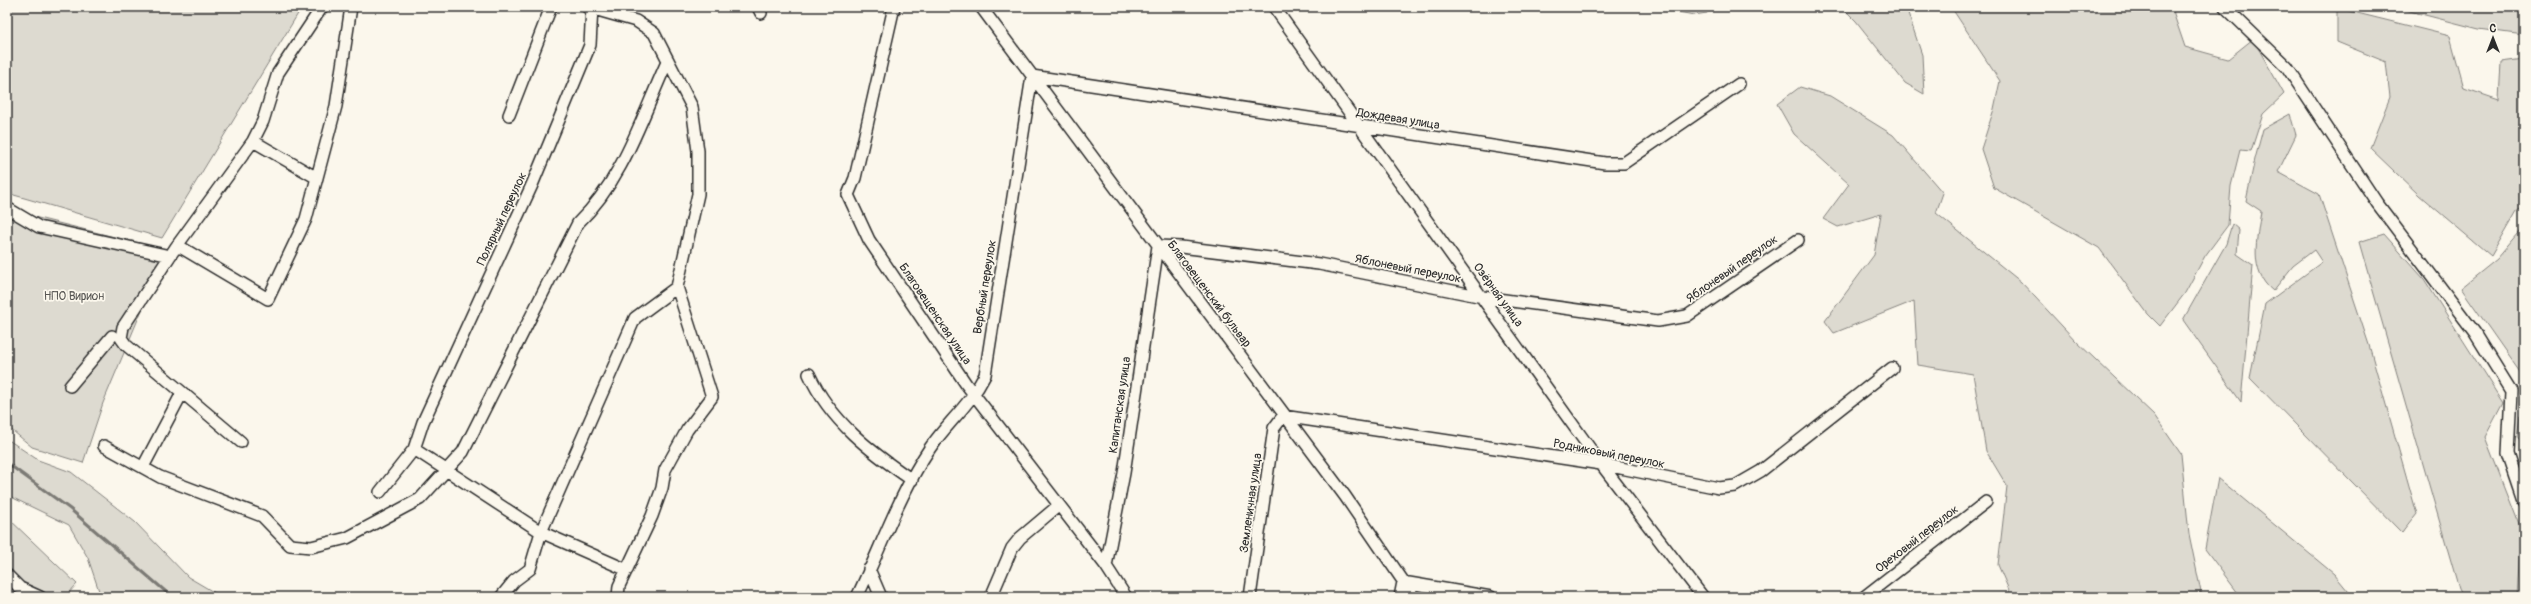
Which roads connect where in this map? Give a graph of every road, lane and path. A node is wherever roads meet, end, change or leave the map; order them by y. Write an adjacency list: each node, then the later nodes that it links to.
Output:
1 (322, 7): 14 (street)
2 (351, 7): 15 (street)
3 (552, 7): 12 (street)
4 (591, 7): 9 (street); 32 (street, Полярный переулок)
5 (894, 7): 28 (street, Благовещенская улица)
6 (981, 7): 10 (street, Благовещенский бульвар)
7 (1274, 7): 13 (street, Озёрная улица)
8 (2225, 7): 38 (street)
9 (668, 60): 21 (street); 35 (street)
10 (1032, 76): 13 (street, Дождевая улица); 18 (street, Благовещенский бульвар); 28 (street, Вербный переулок)
11 (1739, 84): 13 (street, Дождевая улица)
12 (509, 115)
13 (1357, 126): 22 (street, Озёрная улица)
14 (253, 141): 15 (street); 19 (street)
15 (317, 178): 19 (street)
16 (7, 208): 20 (street)
17 (1798, 240): 22 (street, Яблоневый переулок)
18 (1158, 246): 22 (street, Яблоневый переулок); 29 (street, Благовещенский бульвар); 42 (street, Капитанская улица)
19 (176, 247): 20 (street)
20 (170, 256): 27 (street)
21 (677, 287): 41 (street); 44 (street)
22 (1483, 297): 33 (street, Озёрная улица)
23 (112, 336): 26 (street)
24 (1892, 368): 33 (street, Родниковый переулок)
25 (809, 374): 36 (street)
26 (70, 386)
27 (182, 393): 30 (street); 34 (street)
28 (974, 396): 36 (street, Вербный переулок); 40 (street, Благовещенская улица)
29 (1283, 416): 33 (street, Родниковый переулок); 46 (street, Благовещенский бульвар); 54 (street, Земленичная улица)
30 (241, 442)
31 (104, 446): 34 (street)
32 (414, 449): 35 (street); 37 (street)
33 (1601, 464): 58 (street, Озёрная улица)
34 (143, 467): 35 (street)
35 (447, 469): 41 (street)
36 (912, 480): 43 (street, Вербный переулок)
37 (380, 492)
38 (2524, 501)
39 (1986, 502): 59 (street, Ореховый переулок)
40 (1058, 506): 42 (street, Благовещенская улица); 53 (street)
41 (541, 532): 44 (street); 49 (street)
42 (1106, 566): 47 (street, Благовещенская улица)
43 (869, 569): 51 (street, Вербный переулок); 52 (street)
44 (626, 570): 50 (street)
45 (7, 575): 48 (street)
46 (1403, 582): 55 (street); 56 (street, Благовещенский бульвар); 57 (street)
47 (1125, 596)
48 (40, 597)
49 (501, 597)
50 (618, 597)
51 (857, 597)
52 (881, 597)
53 (991, 597)
54 (1250, 597)
55 (1400, 597)
56 (1414, 597)
57 (1490, 597)
58 (1703, 597)
59 (1864, 597)

